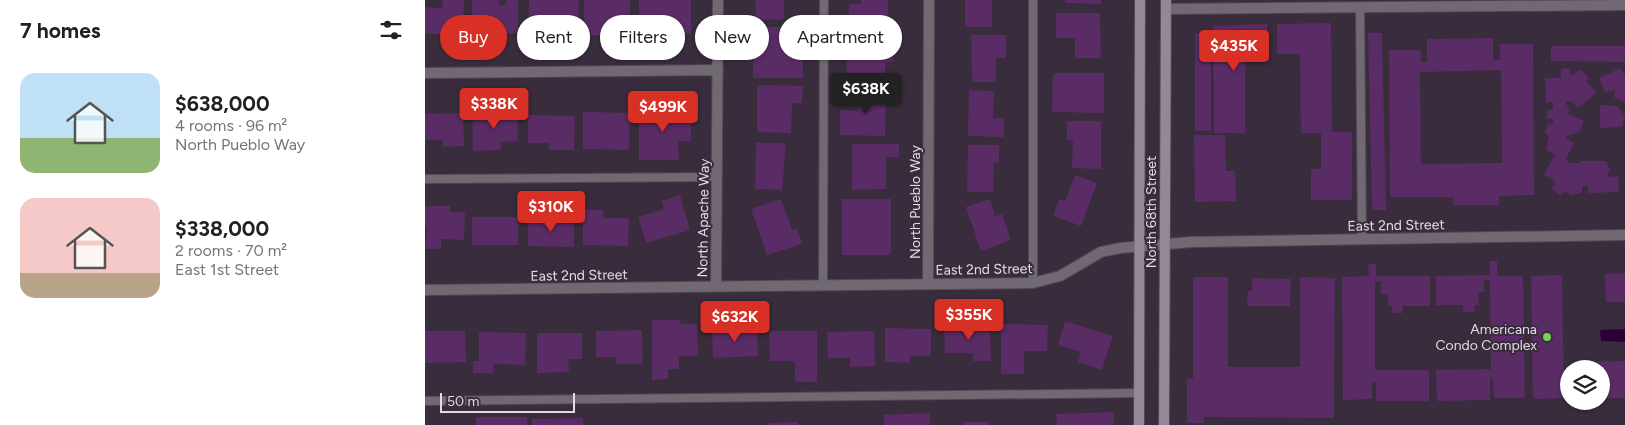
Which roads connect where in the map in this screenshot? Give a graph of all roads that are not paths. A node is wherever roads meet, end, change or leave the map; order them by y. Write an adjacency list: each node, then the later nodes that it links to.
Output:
1 (718, 0): 9 (street, North Apache Way)
2 (824, 0): 19 (lane)
3 (929, 0): 17 (street, North Pueblo Way)
4 (1033, 0): 18 (lane)
5 (1140, 0): 16 (main road, North 68th Street)
6 (1166, 5): 8 (street); 15 (main road, North 68th Street)
7 (1625, 5): 8 (street)
8 (1360, 8): 14 (lane)
9 (718, 70): 10 (street); 11 (street, North Apache Way)
10 (425, 73)
11 (717, 177): 12 (lane); 20 (street, North Apache Way)
12 (425, 179)
13 (1625, 235): 14 (street, East 2nd Street)
14 (1362, 239): 15 (street, East 2nd Street)
15 (1165, 244): 16 (street, East 2nd Street); 25 (main road, North 68th Street)
16 (1140, 246): 18 (street, East 2nd Street); 22 (main road, North 68th Street)
17 (928, 283): 18 (street, East 2nd Street); 19 (street, East 2nd Street)
18 (1033, 283)
19 (823, 285): 20 (street, East 2nd Street)
20 (715, 287): 21 (street, East 2nd Street)
21 (425, 290)
22 (1140, 392): 23 (lane); 24 (main road, North 68th Street)
23 (425, 401)
24 (1139, 425)
25 (1164, 425)

